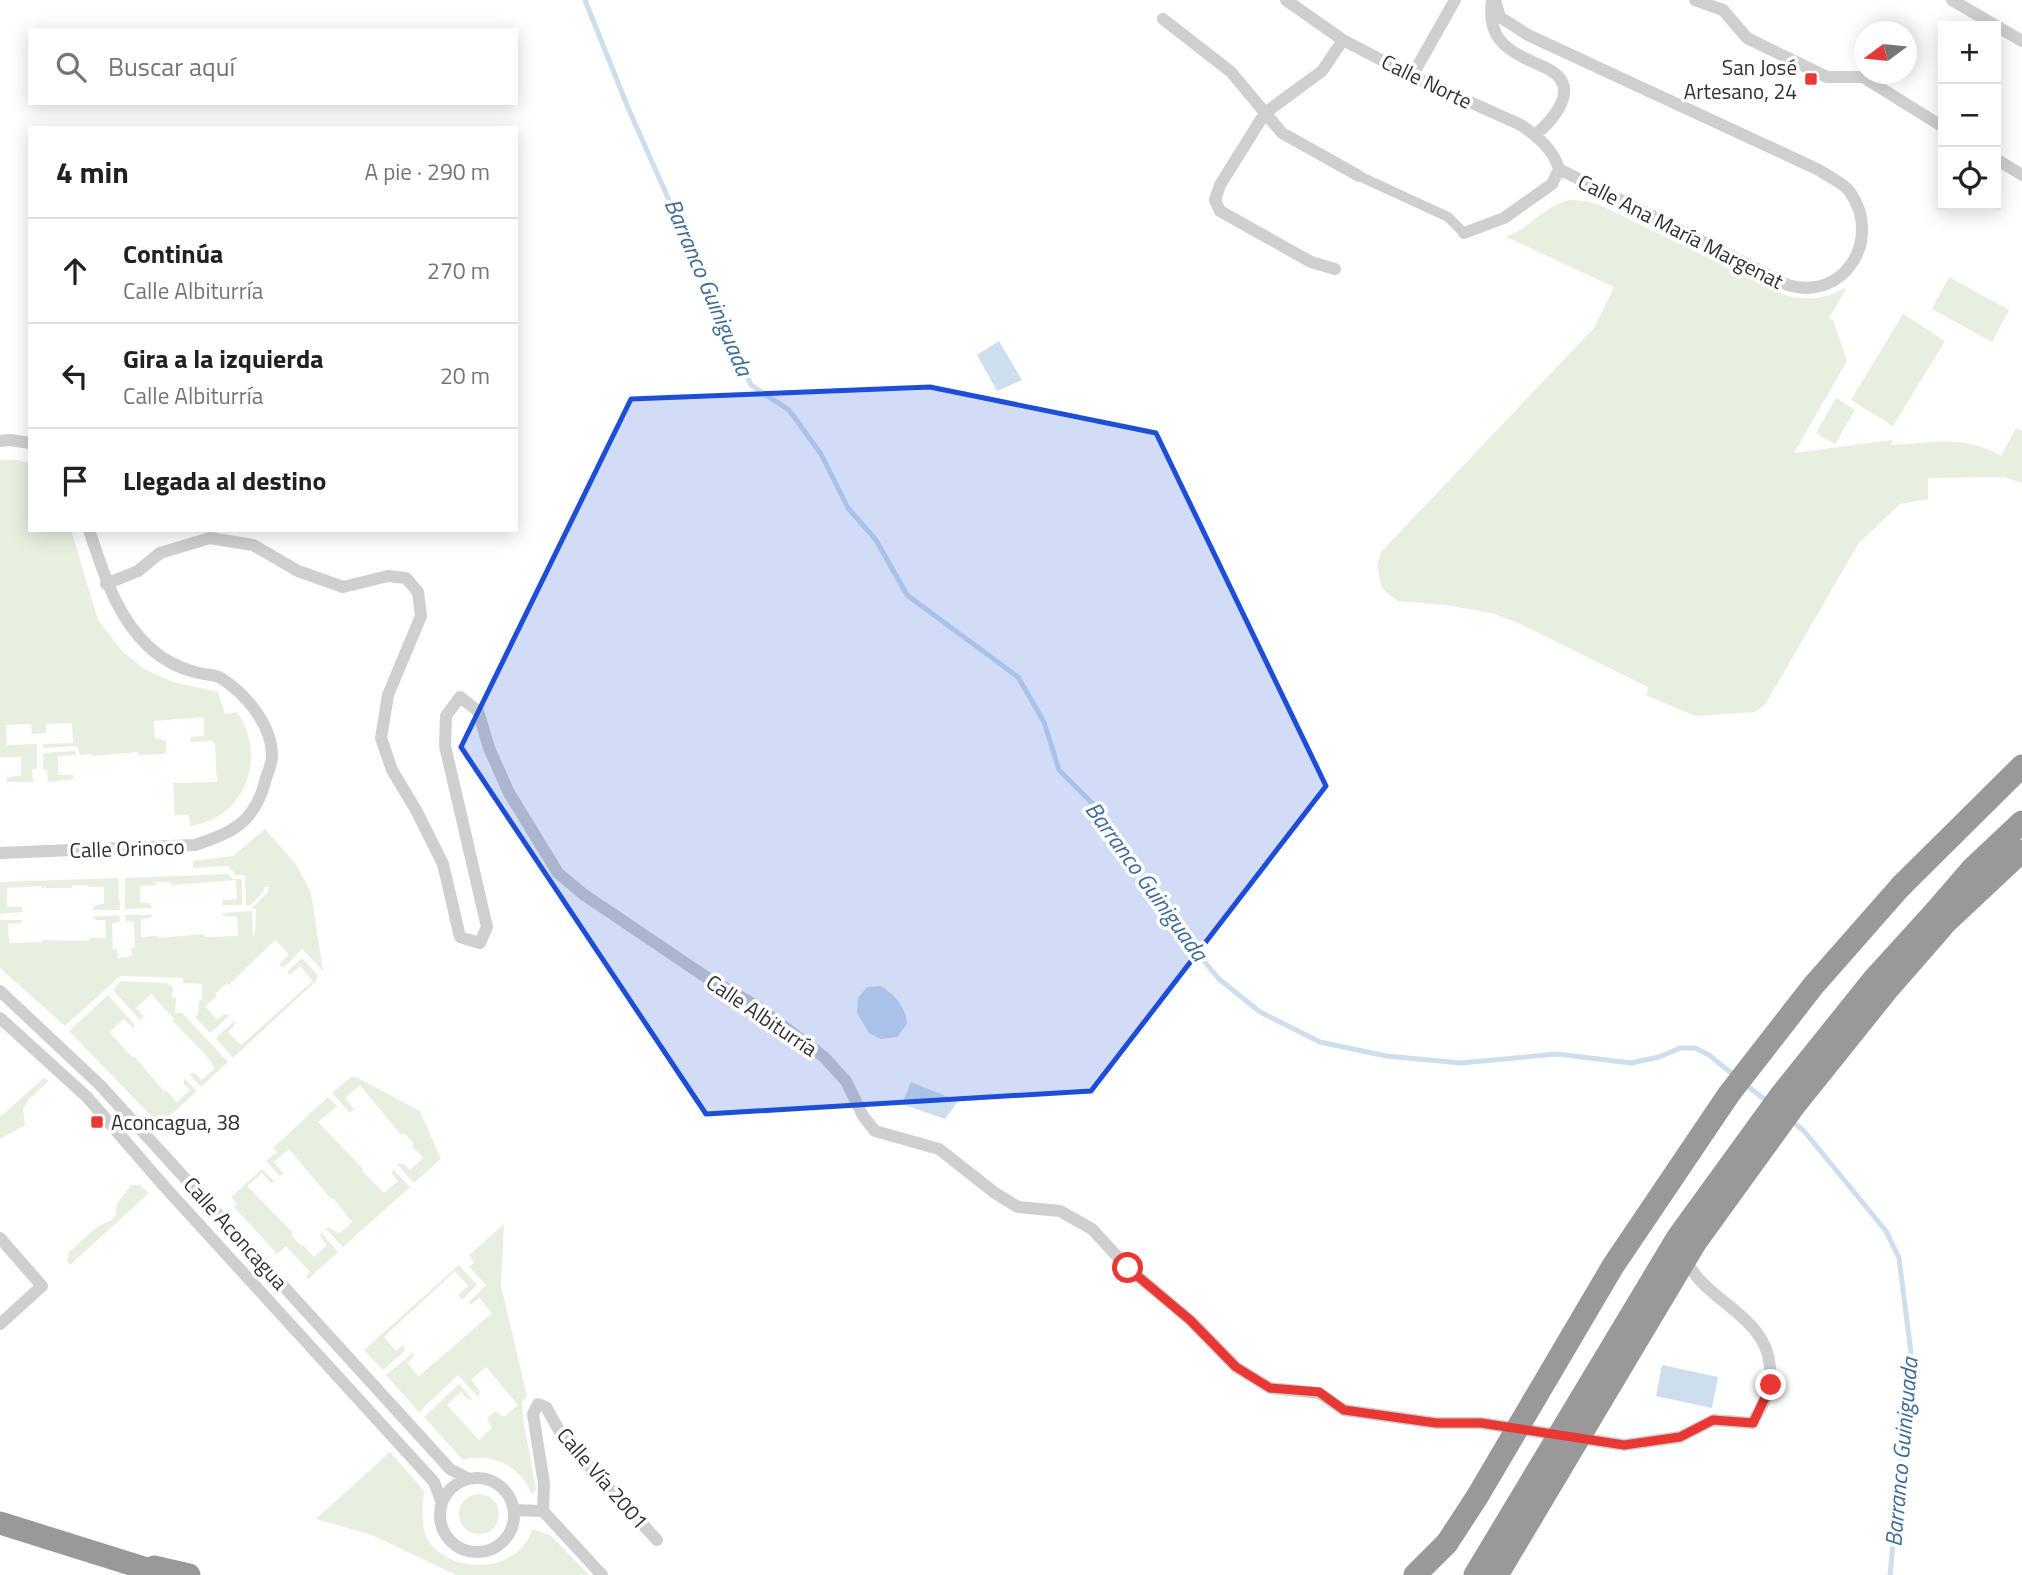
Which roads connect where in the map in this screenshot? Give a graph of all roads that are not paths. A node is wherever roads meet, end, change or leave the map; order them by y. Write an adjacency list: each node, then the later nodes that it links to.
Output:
1 (1286, 0): 7 (street, Calle Norte)
2 (1455, 0): 9 (street)
3 (1494, 0): 12 (street); 14 (street, Calle Ana María Margenat)
4 (1695, 0): 11 (street)
5 (1952, 0): 8 (street)
6 (1163, 19): 10 (street, Calle Ana María Margenat)
7 (1343, 40): 9 (street, Calle Norte); 10 (street)
8 (2022, 41)
9 (1412, 76): 12 (street, Calle Norte)
10 (1265, 113): 16 (street, Calle Ana María Margenat); 18 (street)
11 (1938, 124)
12 (1535, 135): 14 (street, Calle Norte)
13 (2001, 162): 15 (street)
14 (1559, 169): 17 (street, Calle Ana María Margenat)
15 (2022, 175)
16 (1359, 176): 17 (street, Calle Ana María Margenat)
17 (1464, 233)
18 (1335, 269)
19 (0, 441): 20 (street)
20 (28, 443)
21 (90, 532): 22 (street, Calle Orinoco)
22 (106, 583): 29 (street, Calle Orinoco); 33 (street, Calle Albiturría)
23 (2022, 746): 25 (highway)
24 (2022, 766): 25 (highway)
25 (2004, 782): 42 (highway, bridge)
26 (2022, 822): 30 (highway)
27 (2022, 829): 30 (highway)
28 (2022, 851): 30 (highway)
29 (0, 853)
30 (1939, 919): 49 (highway, bridge); 50 (highway, bridge)
31 (0, 991): 36 (street, Calle Aconcagua)
32 (0, 1017): 37 (street, Calle Aconcagua)
33 (1741, 1189)
34 (0, 1238): 35 (street)
35 (0, 1324)
36 (467, 1478): 37 (street); 38 (street)
37 (442, 1503): 38 (street)
38 (515, 1510): 39 (street)
39 (543, 1511): 41 (street, Calle Vía 2001); 46 (street)
40 (0, 1523): 43 (highway)
41 (656, 1540)
42 (1447, 1543): 47 (highway); 48 (highway)
43 (113, 1558): 44 (highway); 45 (highway)
44 (166, 1575)
45 (189, 1575)
46 (602, 1575)
47 (1415, 1575)
48 (1429, 1575)
49 (1475, 1575)
50 (1497, 1575)

